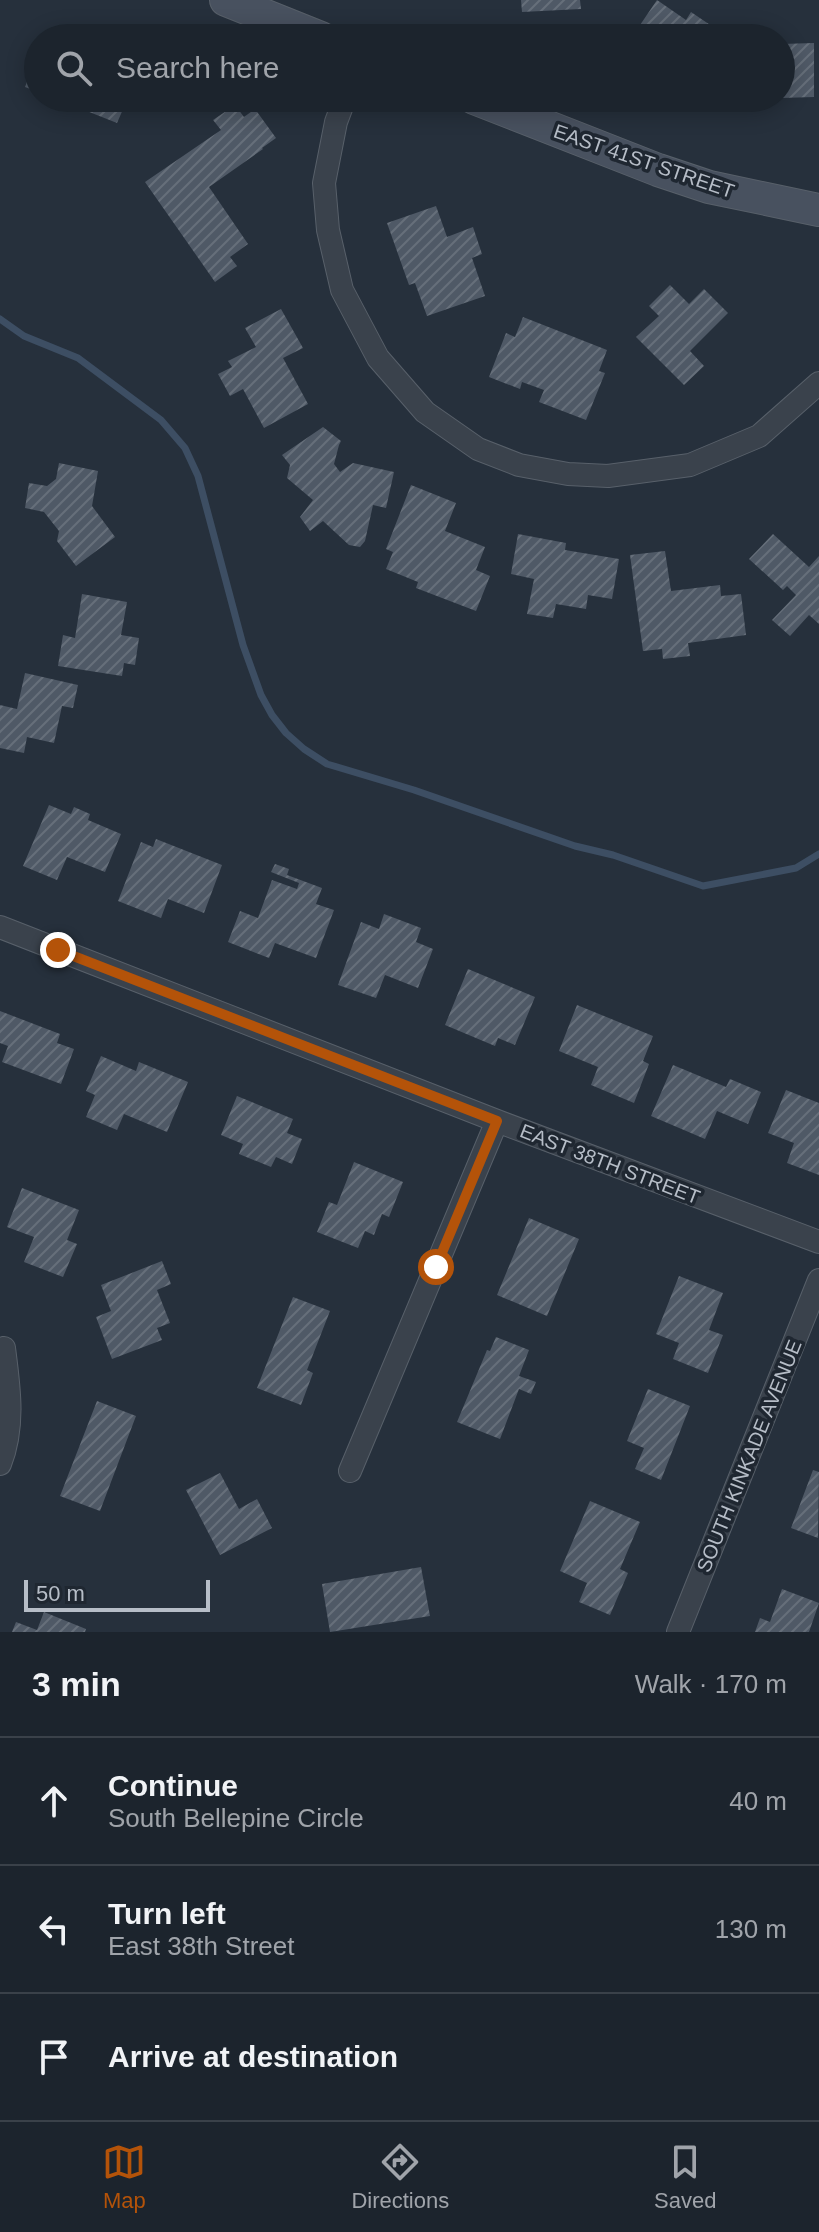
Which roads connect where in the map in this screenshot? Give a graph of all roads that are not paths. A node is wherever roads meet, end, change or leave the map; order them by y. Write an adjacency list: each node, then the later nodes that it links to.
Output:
1 (226, 0): 2 (street)
2 (286, 24)
3 (340, 112): 6 (street)
4 (510, 112): 5 (street, EAST 41ST STREET)
5 (819, 210)
6 (819, 383)
7 (0, 927): 8 (street, EAST 38TH STREET)
8 (497, 1121): 9 (street, EAST 38TH STREET); 13 (street)
9 (819, 1242)
10 (819, 1280): 14 (street, SOUTH KINKADE AVENUE)
11 (4, 1348): 12 (street)
12 (0, 1464)
13 (350, 1471)
14 (678, 1632)

